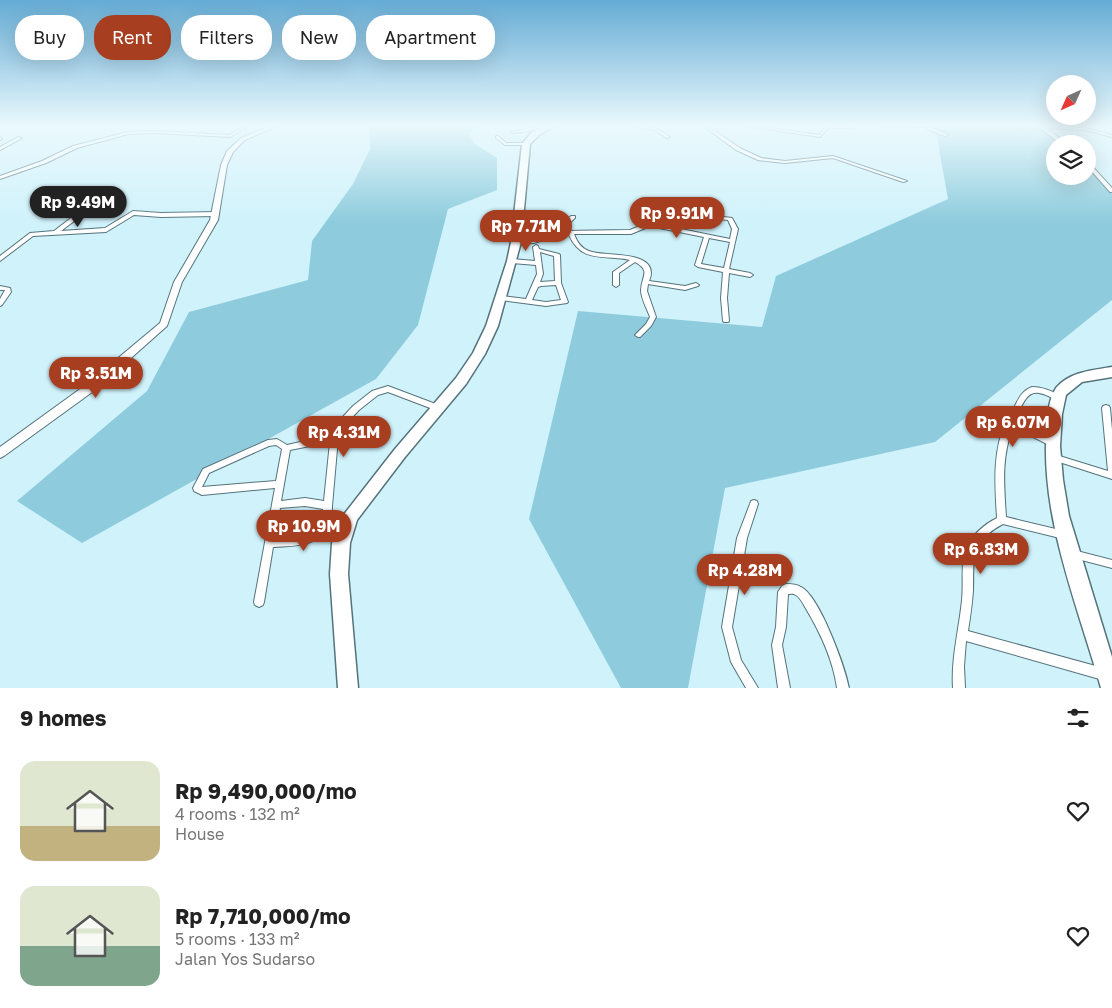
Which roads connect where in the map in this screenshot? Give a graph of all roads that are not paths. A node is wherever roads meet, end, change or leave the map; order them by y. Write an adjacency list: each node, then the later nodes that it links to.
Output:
1 (54, 157): 6 (street)
2 (227, 157): 12 (street)
3 (525, 157): 20 (highway)
4 (756, 157): 7 (street)
5 (1096, 174): 8 (street)
6 (0, 178)
7 (905, 180)
8 (1112, 191)
9 (76, 206): 10 (street)
10 (89, 207): 11 (street); 15 (street)
11 (104, 208)
12 (216, 214): 15 (street); 48 (street)
13 (574, 217): 16 (street)
14 (668, 227): 17 (street); 18 (street); 19 (street)
15 (56, 232): 23 (street)
16 (559, 233): 17 (street); 21 (street)
17 (571, 234): 24 (street)
18 (707, 236): 19 (street); 27 (street)
19 (732, 241): 27 (street)
20 (516, 242): 21 (street); 25 (highway)
21 (534, 242): 22 (street)
22 (537, 250): 26 (street); 30 (street)
23 (0, 259)
24 (635, 259): 29 (street); 33 (street)
25 (512, 261): 26 (street); 35 (highway)
26 (537, 263): 32 (street)
27 (726, 271): 28 (street); 38 (street)
28 (750, 276)
29 (646, 282): 31 (street); 39 (street)
30 (558, 283): 32 (street); 36 (street)
31 (696, 285)
32 (536, 286): 36 (street)
33 (616, 286)
34 (0, 288): 37 (street)
35 (502, 298): 36 (street); 42 (highway)
36 (529, 301)
37 (0, 304)
38 (726, 321)
39 (638, 335)
40 (1112, 372): 41 (highway)
41 (1058, 398): 44 (street); 47 (highway)
42 (438, 408): 45 (street); 56 (highway)
43 (1106, 408): 49 (street)
44 (1010, 422): 47 (street); 57 (street)
45 (334, 438): 46 (street); 54 (street)
46 (286, 448): 51 (street); 51 (street)
47 (1052, 450): 50 (street); 58 (highway)
48 (0, 453)
49 (1112, 472)
50 (1112, 476)
51 (280, 484): 53 (street)
52 (754, 504): 66 (street)
53 (277, 505): 54 (street); 59 (street)
54 (328, 506): 55 (street)
55 (329, 516): 56 (street); 59 (street)
56 (350, 517): 65 (highway)
57 (1002, 520): 58 (street); 63 (street)
58 (1066, 535): 60 (highway)
59 (271, 543): 62 (street)
60 (1071, 553): 61 (street); 64 (highway)
61 (1112, 564)
62 (259, 602)
63 (964, 635): 64 (street); 69 (street)
64 (1110, 682)
65 (348, 688)
66 (752, 688)
67 (784, 688): 68 (street)
68 (843, 688)
69 (959, 688)

